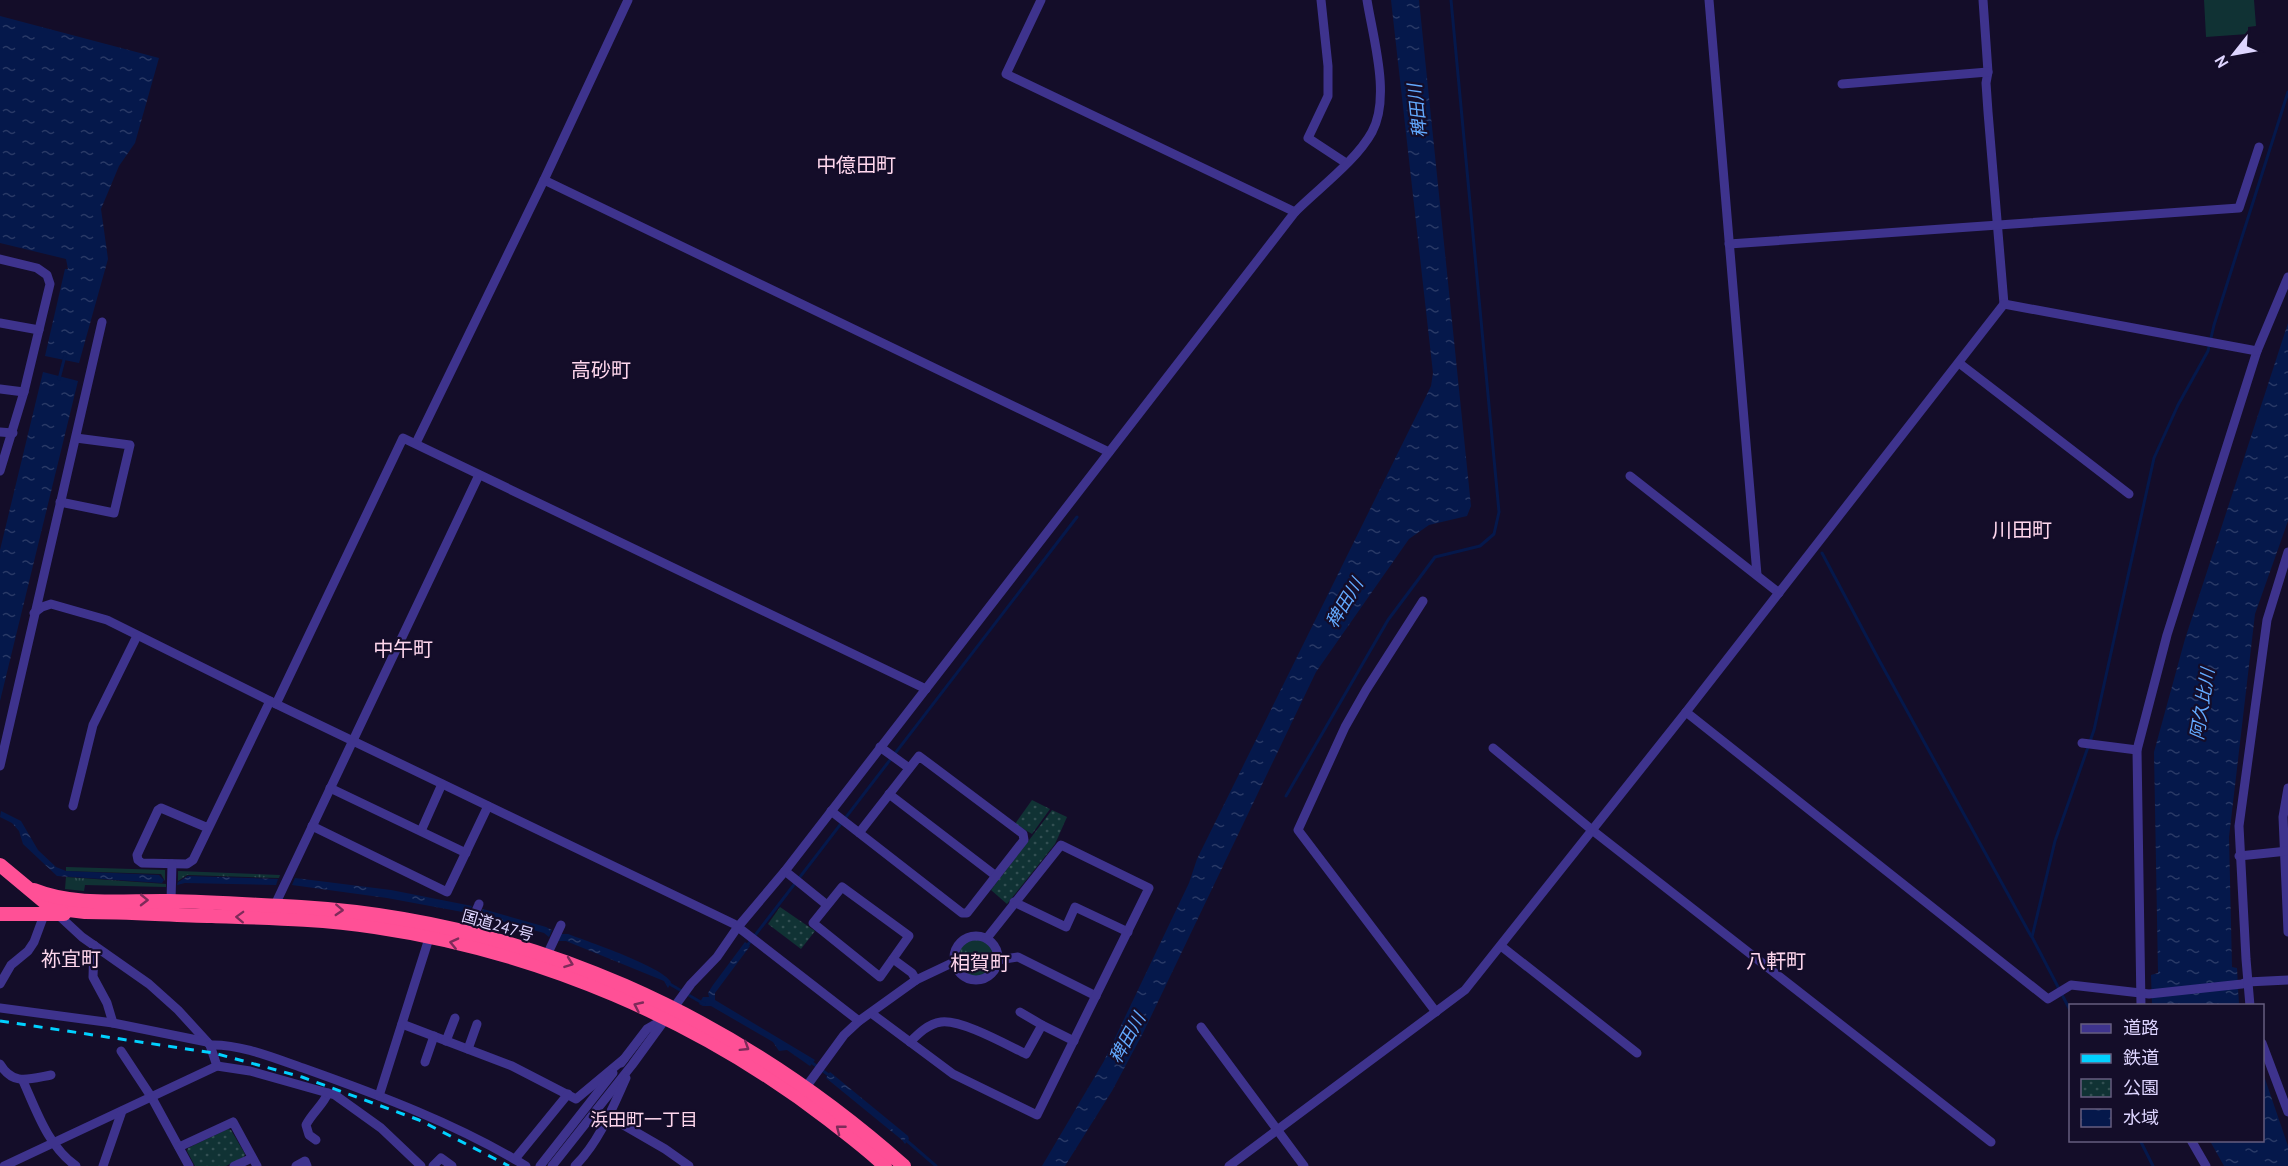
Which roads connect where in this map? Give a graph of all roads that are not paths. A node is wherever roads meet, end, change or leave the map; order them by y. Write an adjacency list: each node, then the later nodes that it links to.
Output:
1 (628, 0): 13 (street)
2 (1041, 0): 14 (street)
3 (1321, 0): 12 (street)
4 (1367, 0): 8 (street)
5 (1709, 0): 16 (street)
6 (1983, 0): 7 (street)
7 (1988, 72): 9 (street); 15 (street)
8 (1380, 82): 10 (street); 12 (street)
9 (1842, 84)
10 (1388, 93)
11 (2259, 147): 15 (street)
12 (1346, 163): 14 (street)
13 (544, 180): 30 (street); 31 (street)
14 (1295, 212): 31 (street)
15 (1999, 226): 16 (street); 19 (street)
16 (1730, 244): 38 (street)
17 (0, 260): 22 (street)
18 (2288, 277): 23 (street)
19 (2004, 304): 23 (street); 24 (street)
20 (102, 322): 29 (street)
21 (0, 323): 22 (street)
22 (39, 330): 26 (street)
23 (2257, 351): 49 (street)
24 (1959, 363): 35 (street); 39 (street)
25 (0, 389): 26 (street)
26 (24, 392): 28 (street)
27 (0, 432): 28 (street)
28 (13, 433): 32 (street)
29 (76, 438): 36 (street); 36 (street)
30 (416, 443): 33 (street); 44 (street)
31 (1109, 452): 43 (street)
32 (0, 471)
33 (479, 475): 43 (street); 46 (street)
34 (1630, 476): 38 (street)
35 (2129, 494)
36 (60, 502): 41 (street)
37 (2288, 552): 67 (street)
38 (1757, 575): 39 (street)
39 (1779, 593): 45 (street)
40 (1423, 601): 105 (street)
41 (34, 613): 42 (street); 51 (street)
42 (136, 636): 44 (street); 57 (street)
43 (926, 688): 50 (street)
44 (273, 703): 46 (street); 61 (street)
45 (1686, 712): 62 (street); 98 (street)
46 (352, 740): 53 (street); 54 (street)
47 (2082, 743): 49 (street)
48 (1493, 748): 62 (street)
49 (2137, 750): 98 (street)
50 (888, 753): 52 (street); 59 (street)
51 (0, 766)
52 (909, 768): 56 (street); 71 (street)
53 (442, 784): 58 (street); 63 (street)
54 (330, 788): 60 (street); 63 (street)
55 (2288, 788): 65 (street)
56 (889, 794): 64 (street); 71 (street)
57 (73, 806)
58 (488, 806): 66 (street); 83 (street)
59 (839, 817): 64 (street); 70 (street)
60 (312, 826): 66 (street); 79 (street)
61 (208, 828): 68 (street); 68 (street)
62 (1592, 830): 89 (street); 140 (street)
63 (421, 831): 66 (street)
64 (859, 833): 71 (street)
65 (2287, 851): 67 (street); 86 (street)
66 (466, 853)
67 (2239, 856): 96 (street)
68 (172, 864): 73 (street)
69 (0, 865): 72 (highway, 国道247号)
70 (788, 874): 76 (street); 83 (street)
71 (996, 876)
72 (27, 887): 77 (highway, 国道247号); 78 (highway, 国道247号)
73 (171, 894): 77 (highway, 国道247号, one-way to 73); 79 (highway, 国道247号)
74 (1014, 902): 85 (street); 85 (street); 87 (street)
75 (478, 904): 82 (street)
76 (827, 905): 91 (street); 91 (street)
77 (85, 906): 78 (highway); 79 (highway, 国道247号, one-way to 77)
78 (49, 911): 80 (highway); 88 (street); 97 (street)
79 (273, 912): 84 (highway, 国道247号)
80 (0, 914)
81 (561, 925): 90 (street)
82 (470, 926): 84 (highway, 国道247号); 90 (highway, 国道247号)
83 (737, 928): 103 (street); 108 (street)
84 (431, 931): 103 (highway, 国道247号, one-way to 84); 110 (street)
85 (1128, 932): 99 (street)
86 (2288, 932)
87 (987, 938): 92 (street); 93 (street)
88 (94, 945): 109 (street); 118 (street)
89 (1501, 946): 105 (street); 122 (street)
90 (550, 949): 103 (highway, 国道247号, one-way to 103)
91 (893, 959): 94 (street)
92 (998, 960): 93 (street); 99 (street)
93 (954, 962): 94 (street)
94 (916, 980): 106 (street)
95 (2288, 980): 96 (street)
96 (2245, 983): 98 (street); 101 (street)
97 (0, 984)
98 (2145, 993): 100 (street)
99 (1096, 996): 116 (street)
100 (2141, 1004)
101 (2250, 1004)
102 (0, 1008): 109 (street)
103 (673, 1008): 124 (street); 130 (highway, 国道247号, one-way to 130); 147 (highway, 国道247号, one-way to 103)
104 (1020, 1012): 112 (street)
105 (1436, 1012): 138 (street)
106 (871, 1013): 108 (street); 117 (street)
107 (455, 1018): 115 (street)
108 (859, 1021): 130 (street)
109 (113, 1023): 118 (street)
110 (402, 1024): 114 (street); 133 (street)
111 (477, 1024): 120 (street)
112 (1042, 1025): 116 (street); 117 (street)
113 (1201, 1028): 138 (street)
114 (434, 1036): 115 (street); 123 (street)
115 (446, 1041): 120 (street)
116 (1074, 1041): 117 (street)
117 (910, 1042)
118 (209, 1043): 126 (street); 133 (street)
119 (2264, 1048): 136 (street)
120 (468, 1049): 132 (street)
121 (121, 1051): 134 (street)
122 (1637, 1053)
123 (425, 1062)
124 (628, 1062): 132 (street); 137 (street); 144 (street)
125 (0, 1064): 128 (street)
126 (217, 1066): 131 (street); 134 (street)
127 (51, 1075): 129 (street)
128 (3, 1076): 129 (street)
129 (23, 1081): 142 (street)
130 (810, 1082): 163 (highway, 国道247号)
131 (328, 1093): 139 (street); 155 (street)
132 (568, 1094): 145 (street)
133 (379, 1096): 145 (street)
134 (152, 1098): 135 (street); 143 (street)
135 (122, 1111): 142 (street); 150 (street)
136 (2288, 1112)
137 (608, 1116): 161 (street); 162 (street)
138 (1277, 1130): 164 (street); 165 (street)
139 (316, 1140)
140 (1991, 1142)
141 (2192, 1142): 166 (street)
142 (53, 1144): 148 (street); 149 (street)
143 (179, 1147): 146 (street); 151 (street)
144 (562, 1147): 159 (street); 160 (street)
145 (515, 1160): 158 (street)
146 (254, 1162): 152 (street)
147 (880, 1164)
148 (4, 1166)
149 (76, 1166)
150 (103, 1166)
151 (189, 1166)
152 (234, 1166)
153 (296, 1166): 154 (street)
154 (307, 1166)
155 (421, 1166)
156 (434, 1166): 157 (street)
157 (452, 1166)
158 (526, 1166)
159 (540, 1166)
160 (552, 1166)
161 (574, 1166)
162 (689, 1166)
163 (904, 1166)
164 (1229, 1166)
165 (1304, 1166)
166 (2206, 1166)

